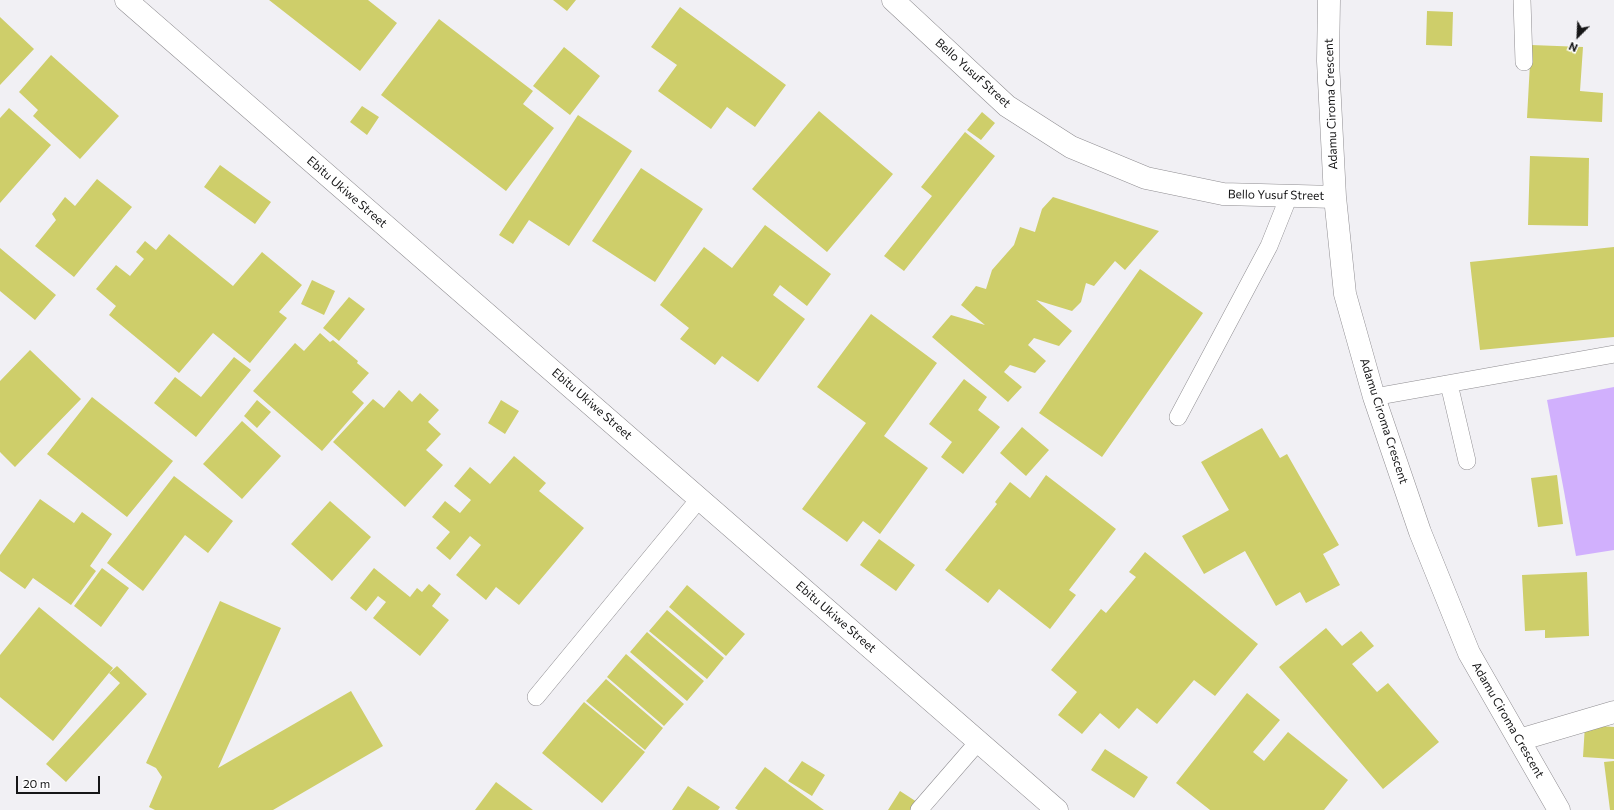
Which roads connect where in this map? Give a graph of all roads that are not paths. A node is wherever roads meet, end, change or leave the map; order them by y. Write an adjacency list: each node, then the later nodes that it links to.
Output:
1 (126, 0): 13 (street, Ebitu Ukiwe Street)
2 (893, 0): 6 (street, Bello Yusuf Street)
3 (1329, 0): 7 (street, Adamu Ciroma Crescent)
4 (1522, 0): 5 (lane)
5 (1524, 62)
6 (1289, 196): 7 (street, Bello Yusuf Street); 11 (lane)
7 (1336, 197): 10 (street, Adamu Ciroma Crescent)
8 (1614, 354): 9 (lane)
9 (1448, 384): 10 (lane); 12 (lane)
10 (1374, 397): 16 (street, Adamu Ciroma Crescent)
11 (1178, 417)
12 (1467, 461)
13 (700, 498): 14 (lane); 17 (street, Ebitu Ukiwe Street)
14 (536, 697)
15 (1614, 712): 16 (street)
16 (1519, 740): 20 (street, Adamu Ciroma Crescent)
17 (978, 742): 18 (lane); 19 (street, Ebitu Ukiwe Street)
18 (919, 810)
19 (1057, 810)
20 (1559, 810)

